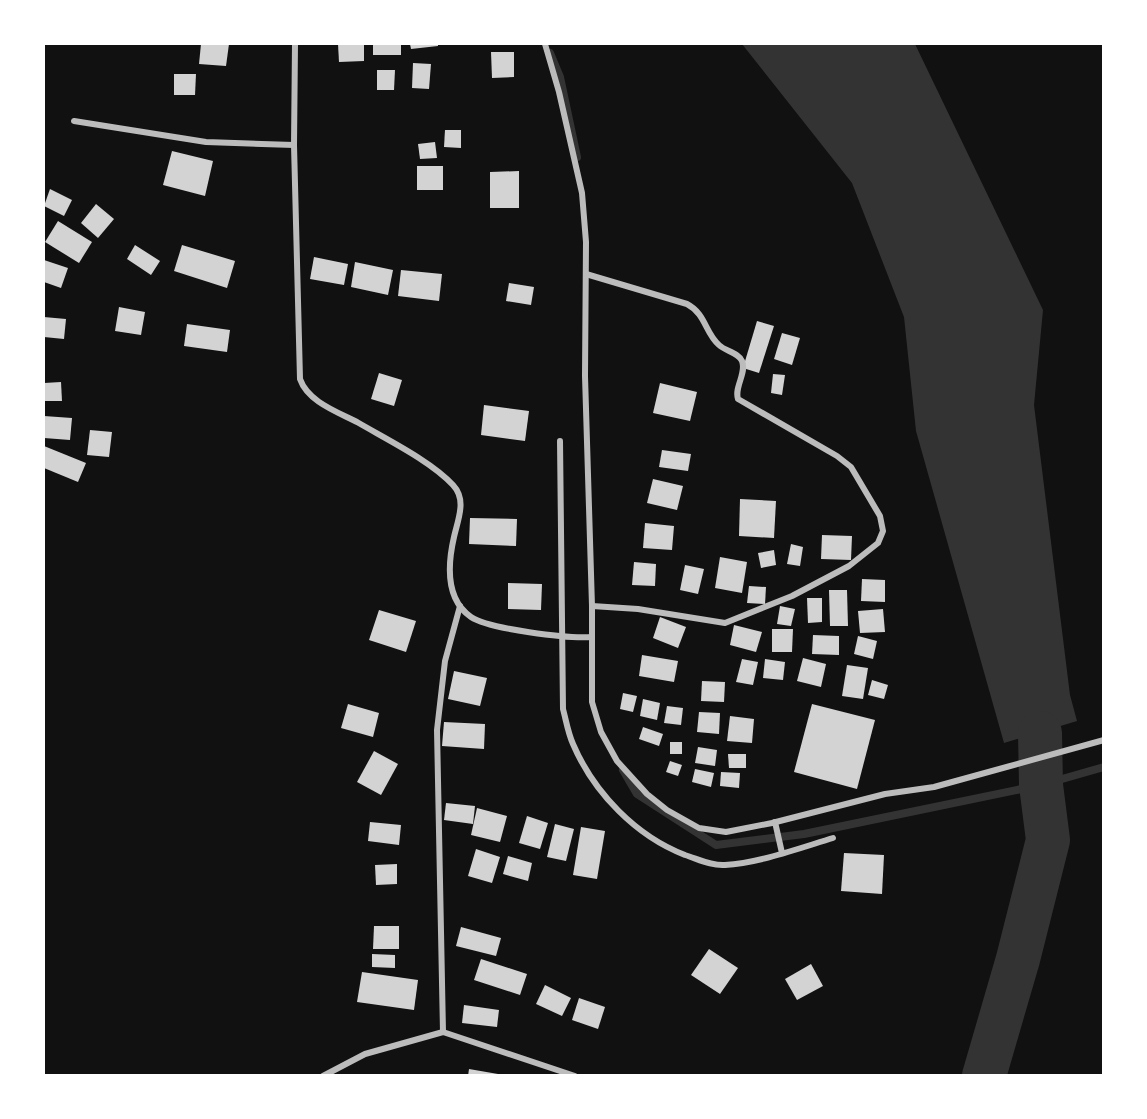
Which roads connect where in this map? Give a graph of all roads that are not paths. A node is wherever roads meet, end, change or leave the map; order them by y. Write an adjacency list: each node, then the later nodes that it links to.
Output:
1 (294, 44): 4 (street)
2 (545, 44): 5 (street)
3 (74, 121): 4 (street)
4 (294, 145): 7 (street)
5 (586, 274): 8 (street); 8 (street)
6 (560, 441): 9 (street)
7 (460, 606): 9 (street); 15 (street)
8 (592, 606): 10 (street)
9 (565, 637): 10 (street); 14 (street)
10 (589, 638): 12 (street)
11 (1103, 740): 12 (street)
12 (775, 825): 14 (street)
13 (832, 838): 14 (street)
14 (781, 850)
15 (443, 1032): 16 (street); 17 (street)
16 (323, 1076)
17 (575, 1076)

